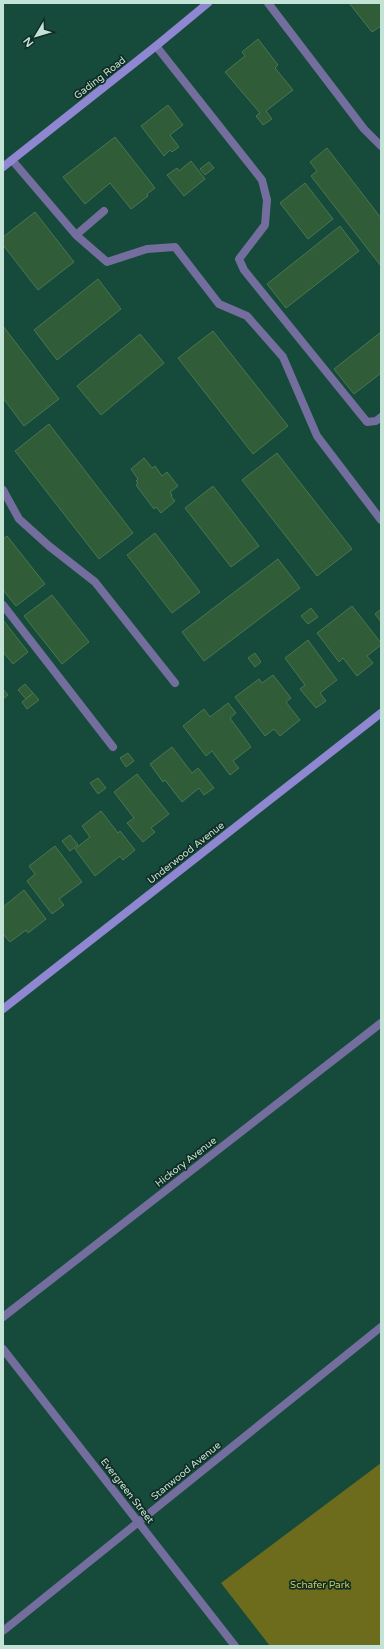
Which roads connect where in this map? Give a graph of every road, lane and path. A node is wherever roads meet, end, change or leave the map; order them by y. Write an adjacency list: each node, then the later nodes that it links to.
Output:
1 (208, 3): 3 (street, Gading Road)
2 (268, 3): 4 (street)
3 (156, 46): 5 (street, Gading Road); 9 (street)
4 (381, 146)
5 (12, 160): 6 (street, Gading Road); 8 (street)
6 (3, 167)
7 (104, 211): 8 (street)
8 (76, 235): 11 (street)
9 (381, 417)
10 (3, 490): 13 (street)
11 (381, 520)
12 (3, 605): 15 (street)
13 (175, 683)
14 (381, 713): 16 (street, Underwood Avenue)
15 (113, 747)
16 (3, 1009)
17 (381, 1023): 18 (street, Hickory Avenue)
18 (3, 1317)
19 (381, 1327): 21 (street, Stanwood Avenue)
20 (3, 1349): 21 (street, Evergreen Street)
21 (139, 1522): 22 (street, Stanwood Avenue); 23 (street, Evergreen Street)
22 (3, 1631)
23 (235, 1646)

